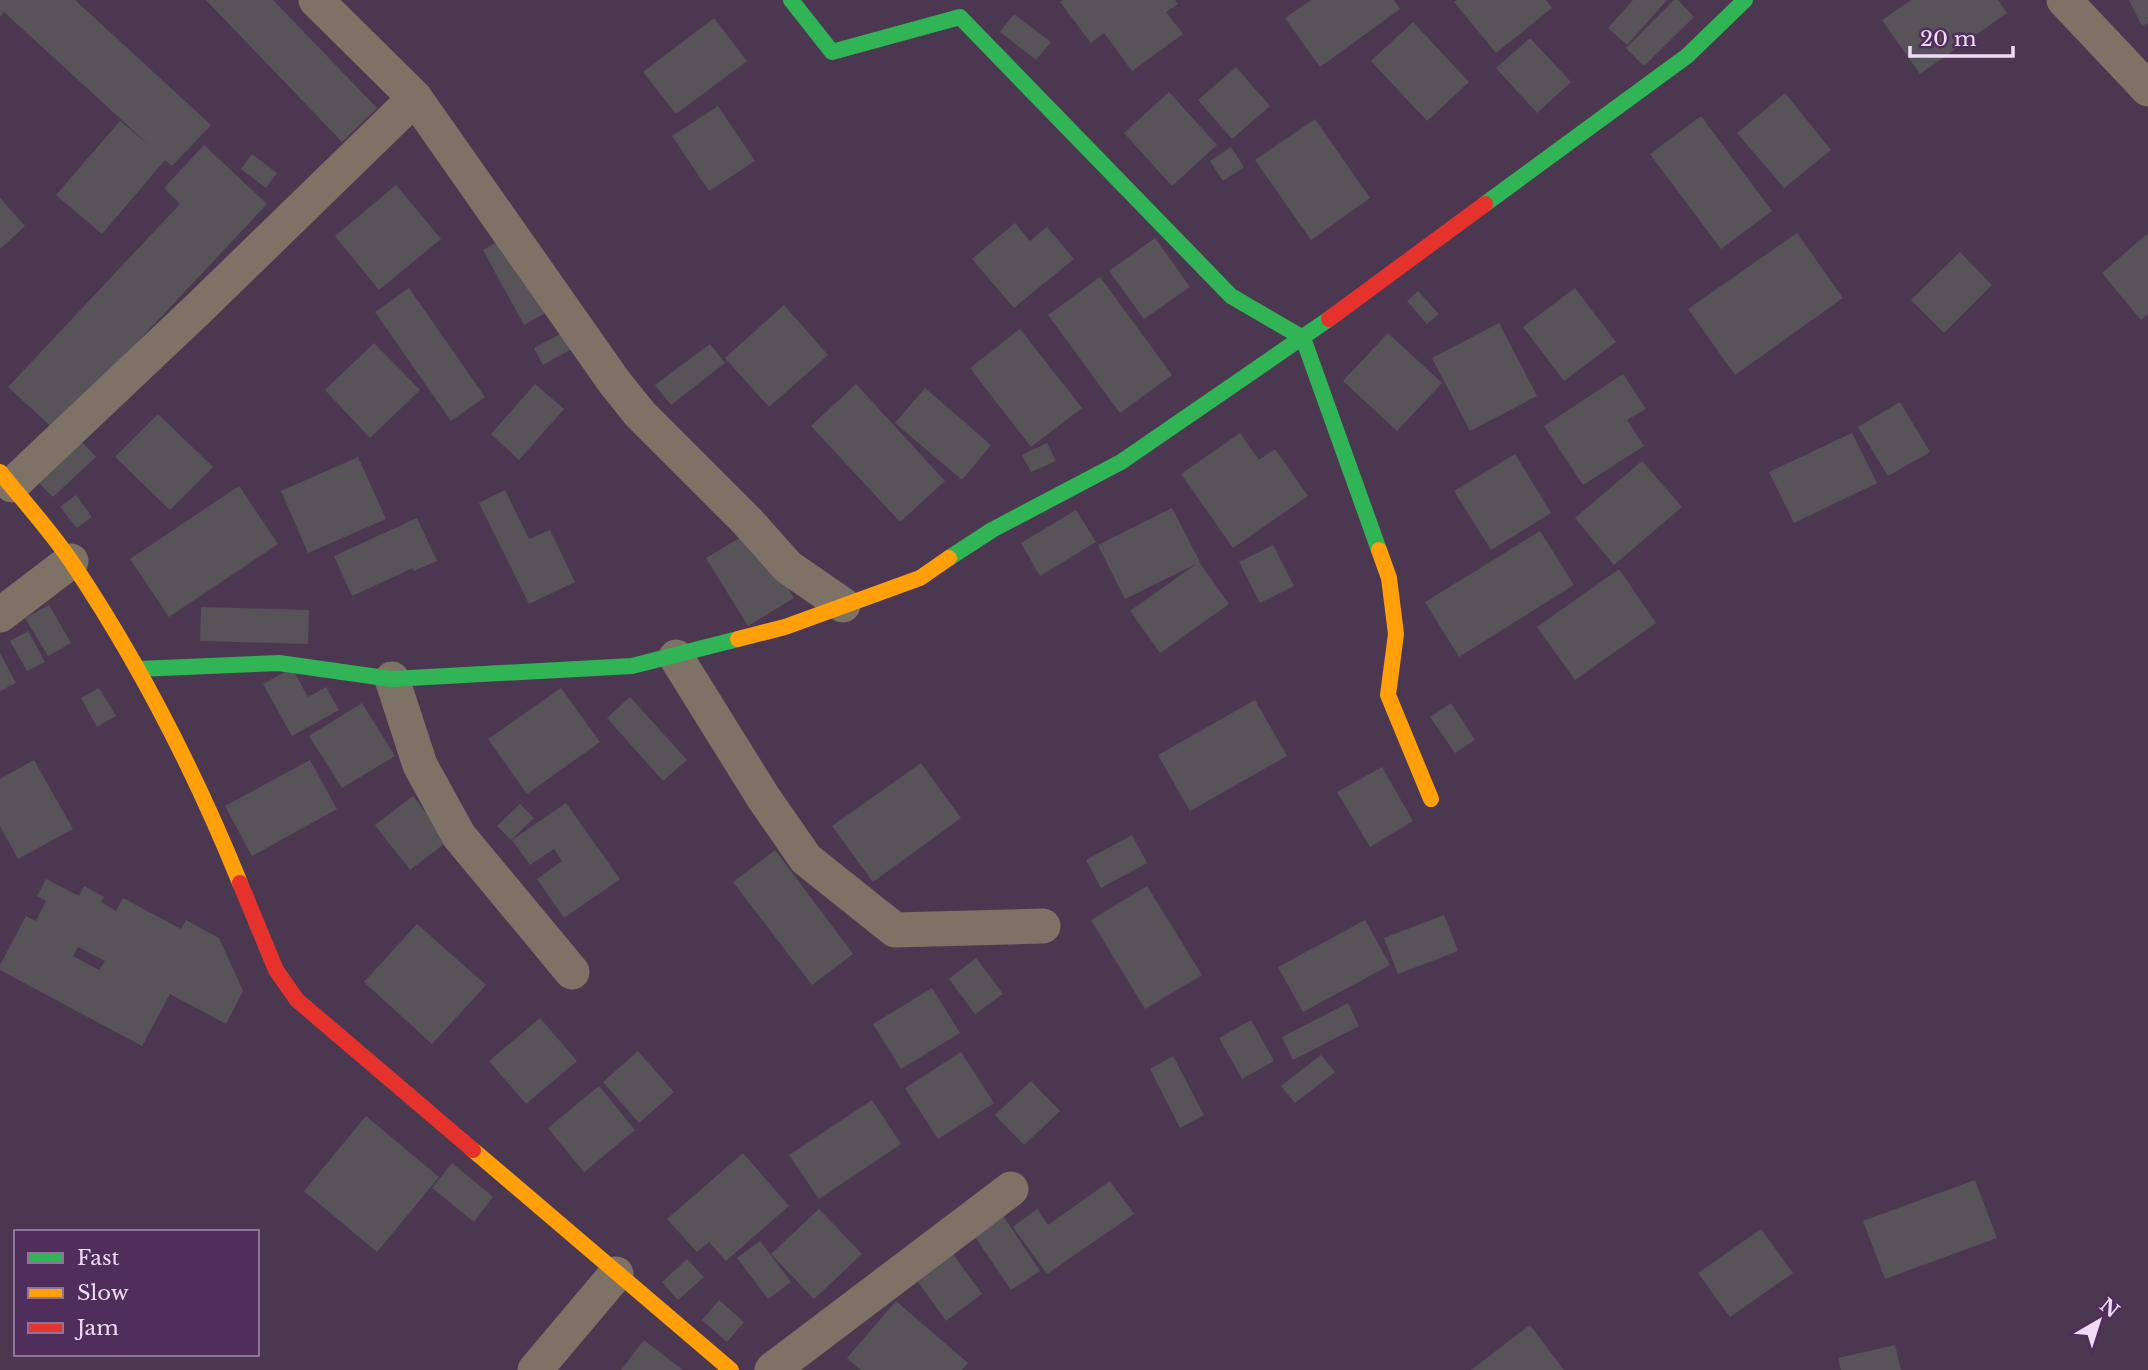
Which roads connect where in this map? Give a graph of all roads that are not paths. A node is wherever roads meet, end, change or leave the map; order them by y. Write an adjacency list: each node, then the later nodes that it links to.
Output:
1 (316, 0): 6 (street)
2 (791, 0): 7 (street)
3 (1745, 0): 7 (street)
4 (2064, 0): 5 (street)
5 (2148, 89)
6 (415, 98): 8 (street); 10 (street)
7 (1303, 338): 10 (street); 15 (street)
8 (6, 479): 9 (street)
9 (71, 561): 11 (street); 13 (street)
10 (843, 604): 12 (street)
11 (0, 615)
12 (676, 657): 14 (street); 16 (street)
13 (139, 669): 14 (street); 19 (street)
14 (392, 679): 17 (street)
15 (1430, 799)
16 (1043, 926)
17 (572, 972)
18 (1011, 1189): 22 (street)
19 (616, 1274): 20 (street); 21 (street)
20 (535, 1370)
21 (731, 1370)
22 (772, 1370)

